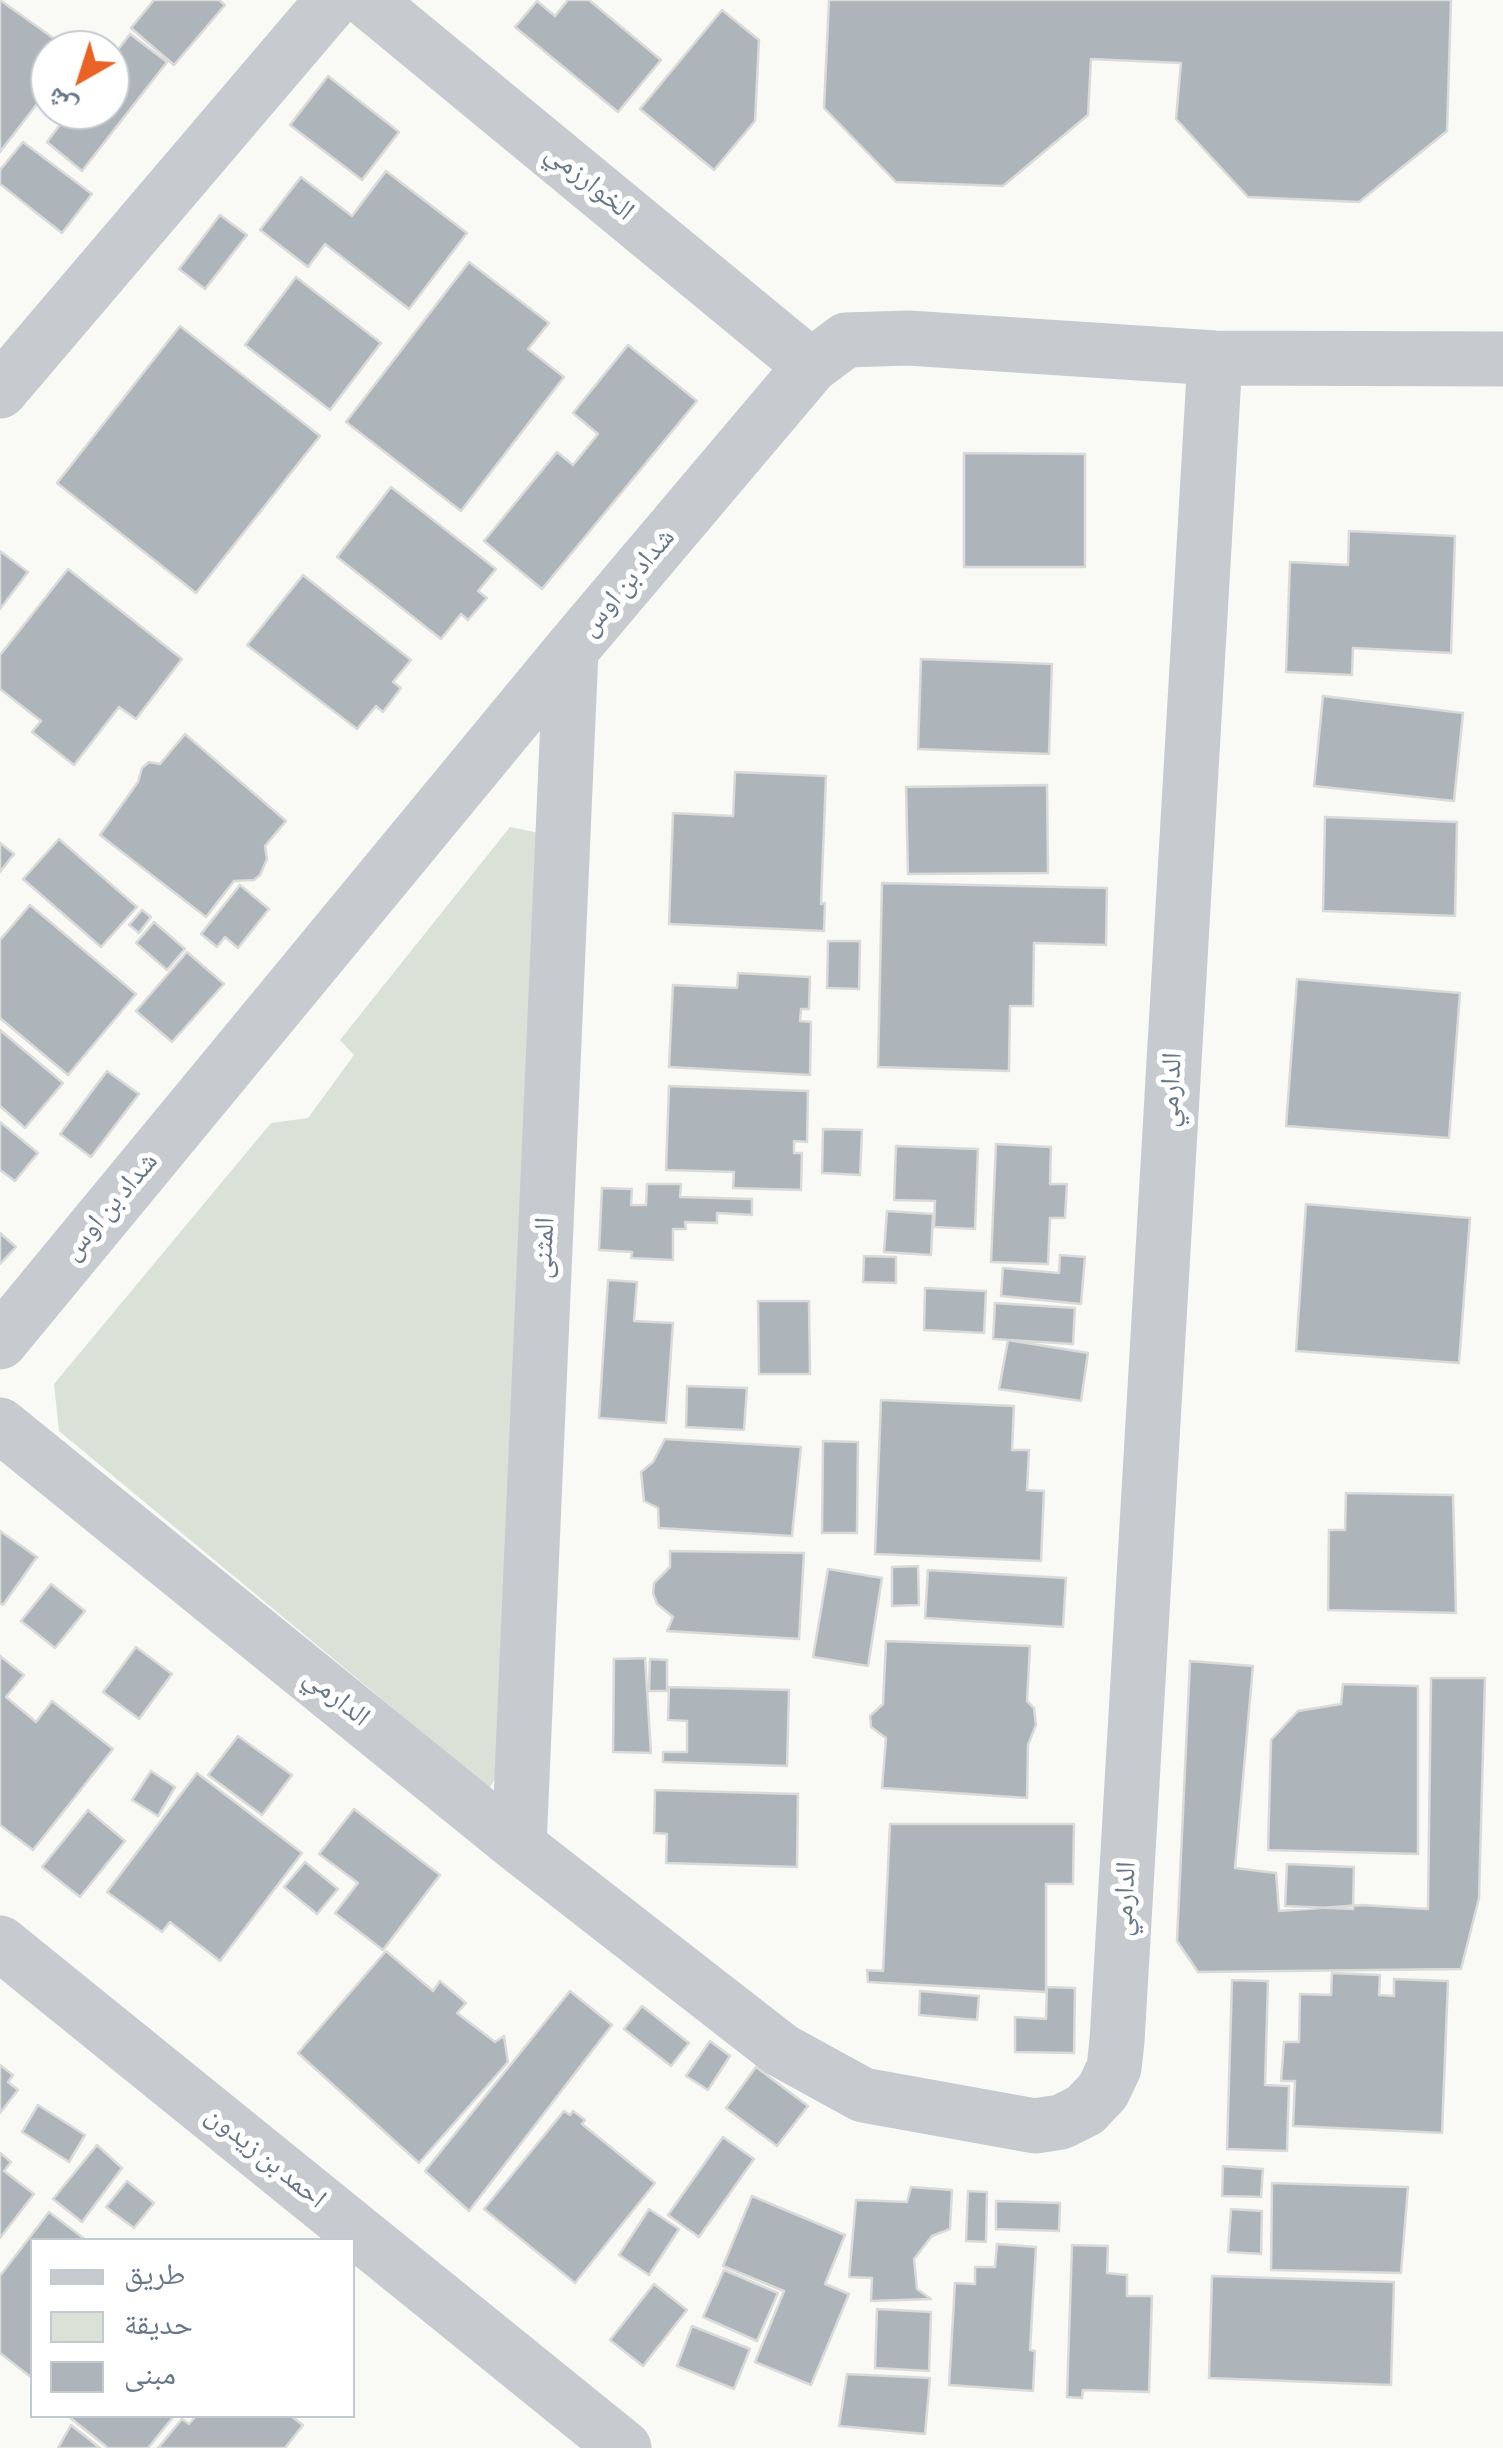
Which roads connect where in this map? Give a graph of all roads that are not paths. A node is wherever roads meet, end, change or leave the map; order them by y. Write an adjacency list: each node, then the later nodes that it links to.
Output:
1 (333, 0): 6 (street)
2 (366, 0): 5 (street, الخوارزمي)
3 (1215, 358): 4 (street, شداد بن اوس); 5 (street, شداد بن اوس); 10 (street, الدارمي)
4 (1503, 359)
5 (811, 366): 7 (street, شداد بن اوس)
6 (0, 391)
7 (571, 650): 8 (street, شداد بن اوس); 10 (street, المثنى)
8 (0, 1342)
9 (0, 1424): 10 (street, الدارمي)
10 (519, 1846)
11 (0, 1943): 12 (street, احمد بن زيدون)
12 (624, 2448)

